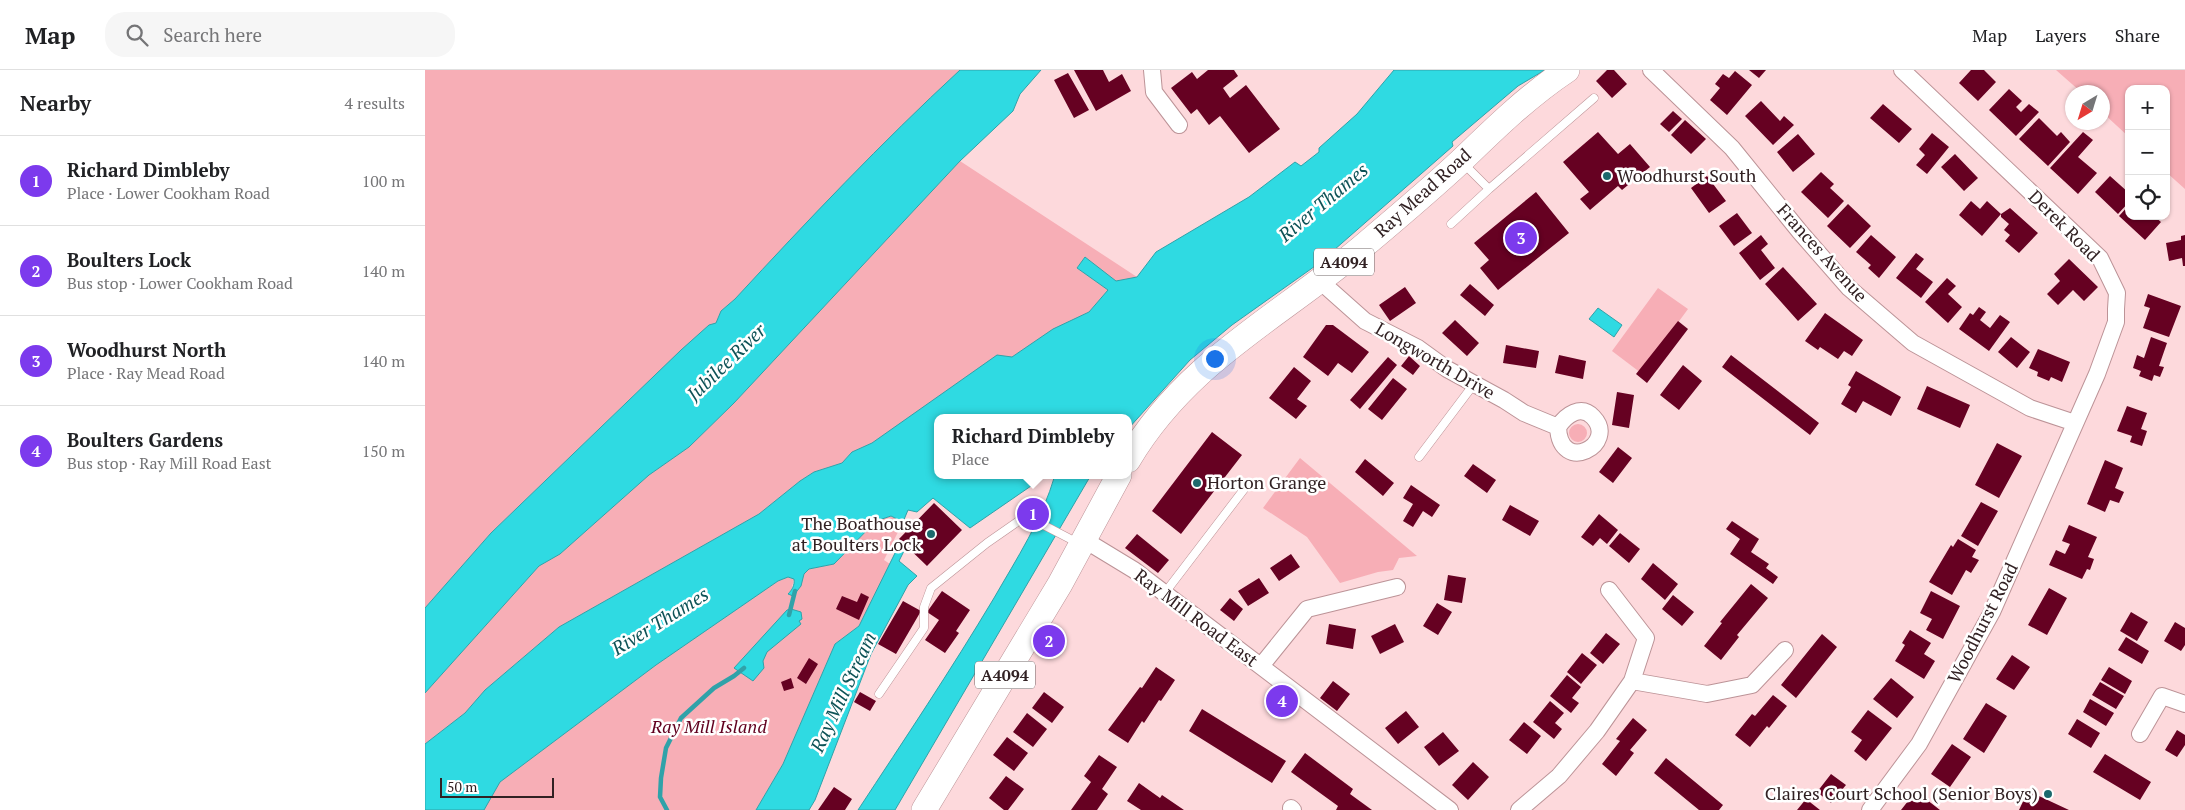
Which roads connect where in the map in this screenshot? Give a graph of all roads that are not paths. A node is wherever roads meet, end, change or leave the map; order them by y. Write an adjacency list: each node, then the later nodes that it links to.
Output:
1 (1152, 70): 6 (street)
2 (1567, 70): 7 (main road, Ray Mead Road / A4094)
3 (1651, 70): 12 (street, Frances Avenue)
4 (1902, 70): 12 (street, Derek Road)
5 (1594, 98): 8 (lane)
6 (1179, 125)
7 (1461, 161): 8 (lane); 10 (main road, Ray Mead Road / A4094)
8 (1489, 189): 9 (lane)
9 (1451, 224)
10 (1320, 281): 11 (street, Longworth Drive); 14 (main road, Ray Mead Road / A4094)
11 (1474, 384): 13 (street, Longworth Drive); 15 (lane)
12 (2075, 423): 31 (street, Woodhurst Road)
13 (1558, 427)
14 (1132, 454)
15 (1419, 457)
16 (1116, 479): 18 (main road, A4094)
17 (1248, 484): 21 (lane)
18 (1078, 540): 21 (street, Ray Mill Road East); 25 (lane); 28 (main road, A4094)
19 (1397, 587): 23 (street)
20 (1609, 590): 24 (street)
21 (1164, 594): 23 (street, Ray Mill Road East)
22 (1785, 650): 24 (street)
23 (1261, 666): 29 (street, Ray Mill Road East)
24 (1632, 680): 30 (street)
25 (879, 694)
26 (2185, 704): 27 (street)
27 (2139, 734)
28 (924, 810)
29 (1450, 810)
30 (1519, 810)
31 (1870, 810)

